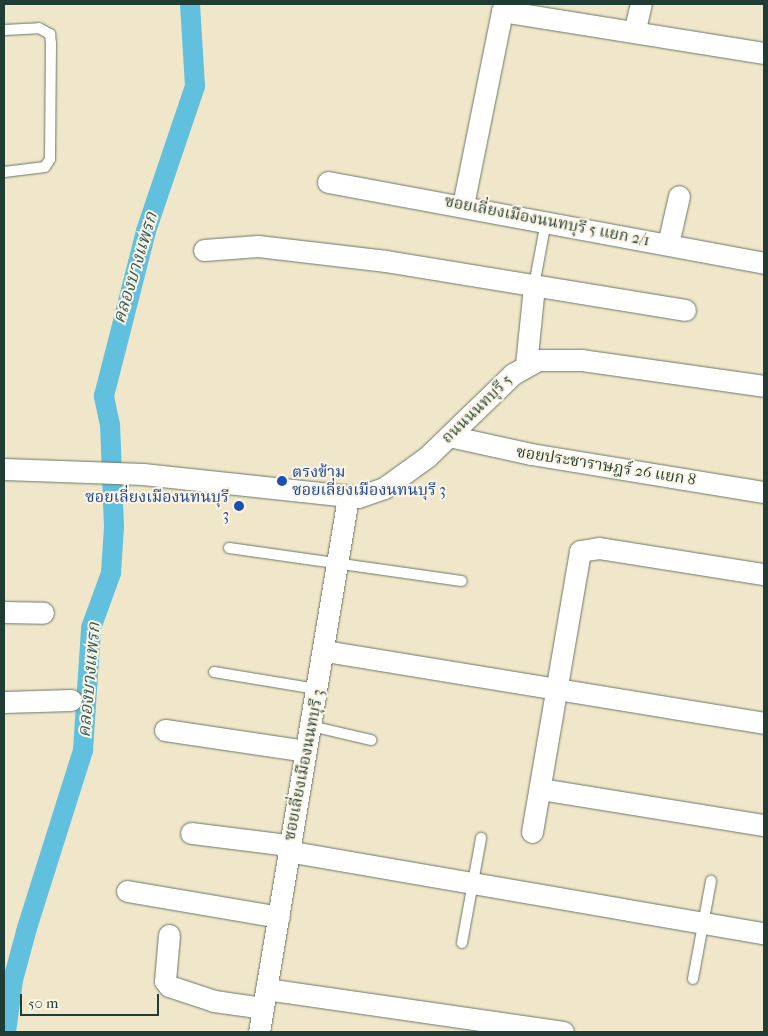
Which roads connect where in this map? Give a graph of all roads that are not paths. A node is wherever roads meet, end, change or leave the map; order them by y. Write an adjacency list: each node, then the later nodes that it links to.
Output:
1 (641, 4): 2 (street)
2 (636, 29): 4 (street); 8 (street)
3 (4, 30): 5 (lane)
4 (764, 53)
5 (4, 172)
6 (328, 182): 8 (street, ซอยเลี่ยงเมืองนนทบุรี 5 แยก 2/1)
7 (679, 196): 10 (street)
8 (463, 205): 9 (street, ซอยเลี่ยงเมืองนนทบุรี 5 แยก 2/1)
9 (546, 220): 10 (street, ซอยเลี่ยงเมืองนนทบุรี 5 แยก 2/1); 13 (lane)
10 (668, 244): 12 (street, ซอยเลี่ยงเมืองนนทบุรี 5 แยก 2/1)
11 (204, 250): 13 (street)
12 (764, 262)
13 (534, 286): 14 (street); 15 (street)
14 (685, 310)
15 (526, 365): 16 (street, ถนนนนทบุรี 5); 17 (street, ถนนนนทบุรี 5)
16 (764, 386)
17 (449, 436): 19 (street, ซอยประชาราษฎร์ 26 แยก 8); 20 (street, ถนนนนทบุรี 5)
18 (4, 469): 20 (street, ถนนนนทบุรี 5)
19 (764, 492)
20 (348, 498): 22 (street, ซอยเลี่ยงเมืองนนทบุรี 3)
21 (229, 548): 22 (lane)
22 (337, 562): 24 (lane); 27 (street, ซอยเลี่ยงเมืองนนทบุรี 3)
23 (764, 574): 30 (street)
24 (462, 581)
25 (4, 612): 26 (street)
26 (43, 613)
27 (325, 651): 29 (street, ซอยเลี่ยงเมืองนนทบุรี 3); 30 (street)
28 (214, 672): 29 (lane)
29 (318, 690): 34 (street, ซอยเลี่ยงเมืองนนทบุรี 3)
30 (556, 690): 33 (street); 38 (street)
31 (71, 700): 32 (street)
32 (4, 702)
33 (764, 723)
34 (311, 726): 36 (lane); 37 (street, ซอยเลี่ยงเมืองนนทบุรี 3)
35 (165, 730): 37 (street)
36 (371, 740)
37 (306, 751): 43 (street, ซอยเลี่ยงเมืองนนทบุรี 3)
38 (541, 789): 39 (street); 40 (street)
39 (764, 825)
40 (532, 832)
41 (191, 833): 43 (street)
42 (481, 838): 45 (lane)
43 (288, 848): 45 (street); 47 (street, ซอยเลี่ยงเมืองนนทบุรี 3)
44 (711, 881): 48 (lane)
45 (473, 882): 48 (street); 51 (lane)
46 (127, 890): 47 (street)
47 (279, 917): 53 (street, ซอยเลี่ยงเมืองนนทบุรี 3)
48 (705, 923): 49 (street); 52 (lane)
49 (764, 934)
50 (169, 935): 53 (street)
51 (462, 943)
52 (693, 980)
53 (264, 998): 54 (street, ซอยเลี่ยงเมืองนนทบุรี 3); 55 (street)
54 (259, 1032)
55 (563, 1032)

